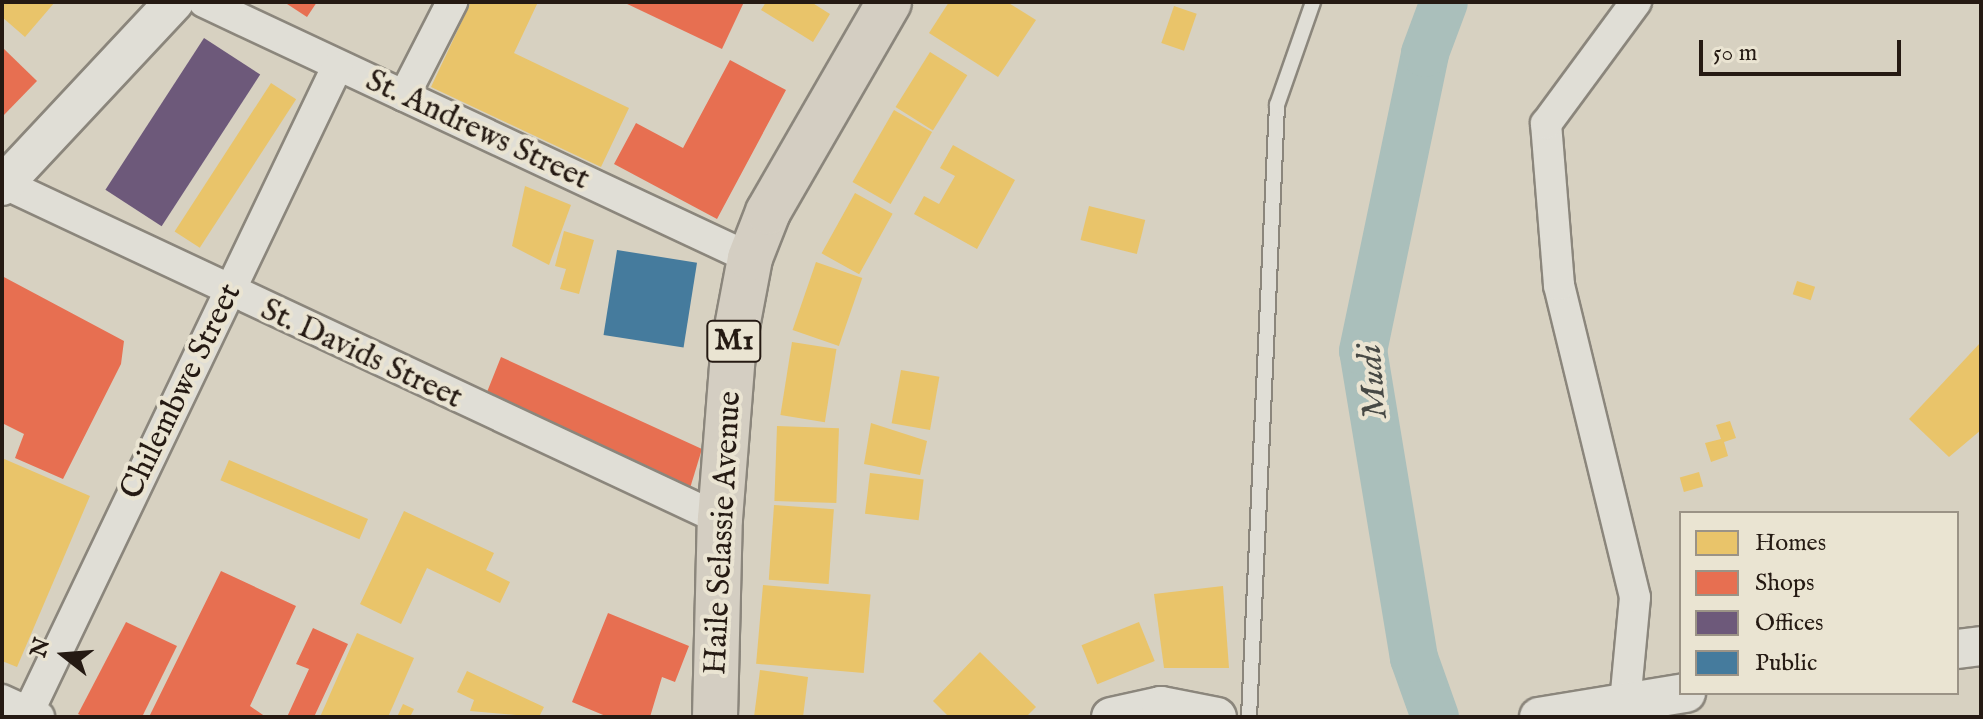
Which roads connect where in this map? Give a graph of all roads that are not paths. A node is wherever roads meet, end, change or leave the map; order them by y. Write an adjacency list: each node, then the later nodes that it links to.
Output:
1 (174, 2): 9 (street)
2 (204, 2): 7 (street, St. Andrews Street)
3 (452, 2): 8 (street)
4 (889, 2): 10 (highway, Haile Selassie Avenue / M1)
5 (1313, 2): 21 (lane)
6 (1636, 2): 16 (street)
7 (337, 67): 8 (street, St. Andrews Street); 11 (street, Chilembwe Street)
8 (404, 96): 10 (street, St. Andrews Street)
9 (3, 185): 11 (street, St. Davids Street)
10 (750, 258): 12 (highway, Haile Selassie Avenue / M1)
11 (229, 294): 12 (street, St. Davids Street); 17 (street, Chilembwe Street)
12 (720, 519): 18 (highway, Haile Selassie Avenue / M1)
13 (1981, 646): 14 (street)
14 (1959, 649)
15 (1679, 694): 16 (street)
16 (1625, 703): 22 (street)
17 (24, 711)
18 (715, 717)
19 (1111, 717): 20 (street)
20 (1217, 717)
21 (1249, 717)
22 (1539, 717)

